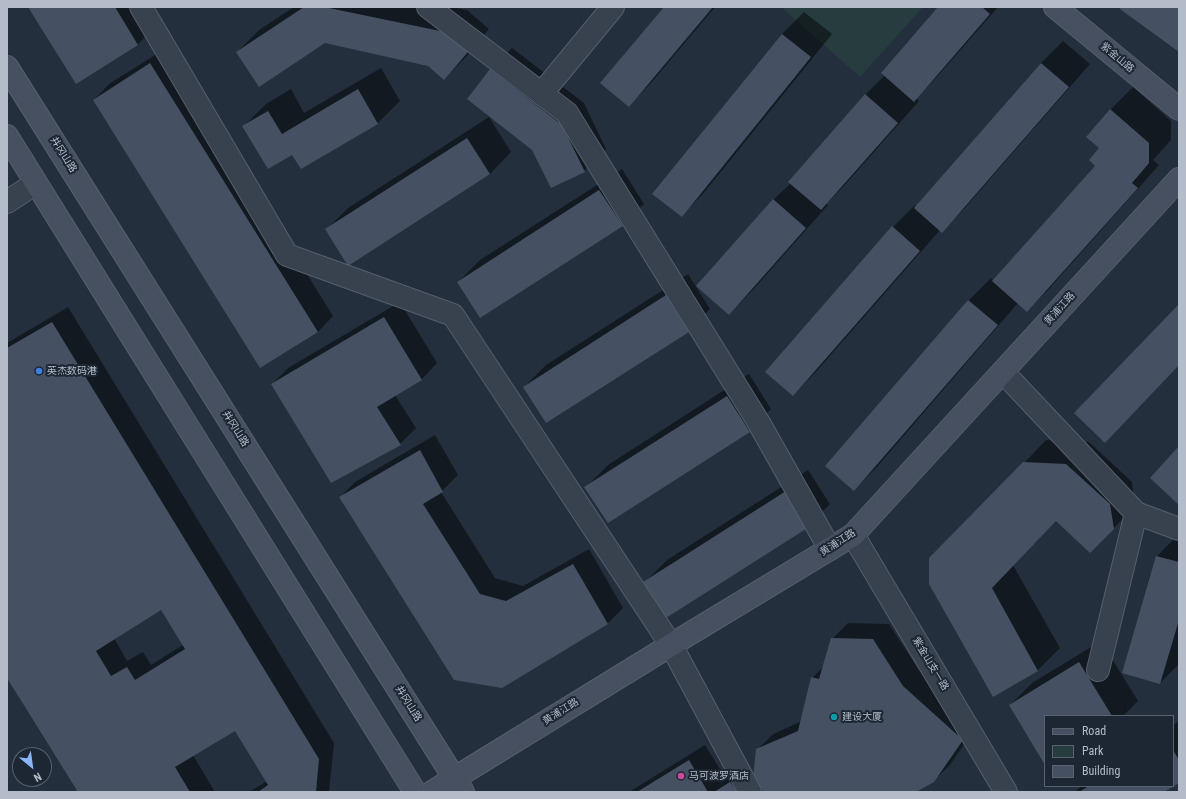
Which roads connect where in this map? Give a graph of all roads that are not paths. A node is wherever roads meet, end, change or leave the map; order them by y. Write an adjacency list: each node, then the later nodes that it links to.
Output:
1 (141, 7): 17 (street)
2 (428, 7): 6 (street)
3 (613, 7): 6 (street)
4 (1055, 7): 7 (main road, 紫金山路)
5 (7, 67): 19 (main road, 井冈山路)
6 (542, 94): 16 (street)
7 (1179, 109)
8 (7, 136): 10 (main road)
9 (1179, 179): 12 (main road, 黄浦江路)
10 (36, 183): 11 (street); 20 (main road)
11 (7, 202)
12 (1002, 372): 13 (street); 15 (main road, 黄浦江路)
13 (1136, 513): 14 (street); 18 (street)
14 (1179, 529)
15 (853, 535): 16 (main road, 黄浦江路); 23 (street, 紫金山支一路)
16 (830, 549): 17 (main road, 黄浦江路)
17 (671, 644): 19 (main road, 黄浦江路); 22 (street)
18 (1098, 670)
19 (459, 785): 21 (main road, 黄浦江路)
20 (415, 792)
21 (432, 792)
22 (750, 792)
23 (1006, 792)

